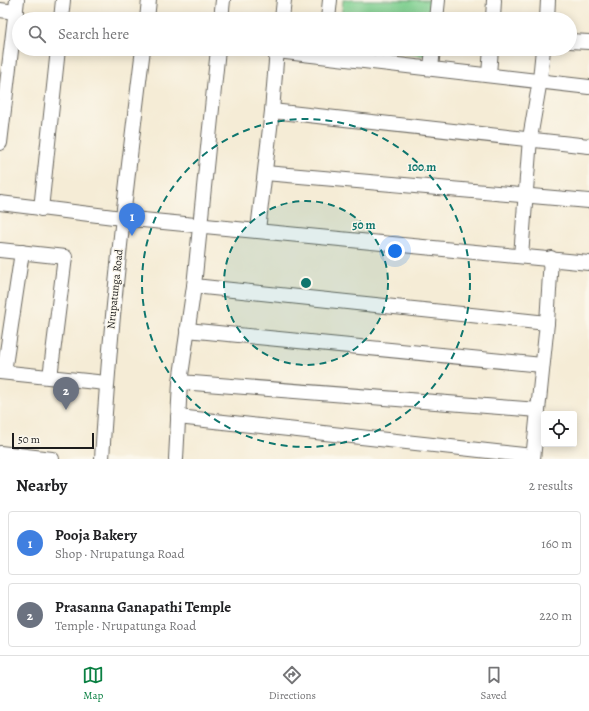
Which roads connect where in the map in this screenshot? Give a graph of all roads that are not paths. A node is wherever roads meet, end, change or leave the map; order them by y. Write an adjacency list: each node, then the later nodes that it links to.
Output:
1 (63, 0): 11 (street)
2 (149, 0): 12 (street)
3 (223, 0): 13 (street)
4 (284, 0): 14 (street)
5 (330, 0): 15 (street)
6 (438, 0): 16 (street)
7 (494, 0): 17 (street)
8 (548, 0): 18 (street)
9 (16, 6): 10 (street)
10 (0, 10)
11 (62, 12)
12 (148, 12)
13 (222, 12)
14 (283, 12)
15 (329, 12)
16 (437, 12)
17 (493, 12)
18 (547, 12)
19 (12, 40): 36 (street)
20 (577, 41): 21 (street)
21 (589, 42)
22 (57, 56): 43 (street)
23 (142, 56): 44 (street, Nrupatunga Road)
24 (217, 56): 45 (street)
25 (277, 56): 34 (street)
26 (345, 56): 30 (street)
27 (432, 56): 30 (street)
28 (490, 56): 31 (street)
29 (543, 56): 32 (street)
30 (431, 68): 31 (street)
31 (489, 74): 32 (street)
32 (540, 80): 33 (street); 35 (street)
33 (589, 87)
34 (272, 111): 35 (street); 39 (street)
35 (530, 138): 38 (street); 40 (street)
36 (0, 140): 37 (street)
37 (0, 143)
38 (589, 146)
39 (265, 173): 40 (street); 46 (street)
40 (526, 196): 41 (street); 49 (street)
41 (589, 202)
42 (0, 203): 43 (street)
43 (41, 209): 44 (street)
44 (122, 218): 45 (street); 59 (street, Nrupatunga Road)
45 (200, 224): 46 (street); 52 (street)
46 (258, 230): 49 (street)
47 (0, 250): 48 (street)
48 (22, 252): 56 (street); 57 (street)
49 (520, 256): 50 (street)
50 (551, 258): 51 (street); 53 (street)
51 (589, 263)
52 (194, 286): 53 (street); 54 (street)
53 (546, 323): 55 (street)
54 (187, 330): 55 (street); 58 (street)
55 (542, 365): 60 (street)
56 (2, 372): 57 (street)
57 (50, 377): 59 (street)
58 (180, 382): 60 (street); 61 (street)
59 (106, 383): 65 (street, Nrupatunga Road)
60 (538, 410): 63 (street)
61 (178, 417): 63 (street); 66 (street)
62 (0, 453): 64 (street)
63 (533, 457)
64 (46, 459)
65 (102, 459)
66 (176, 459)

